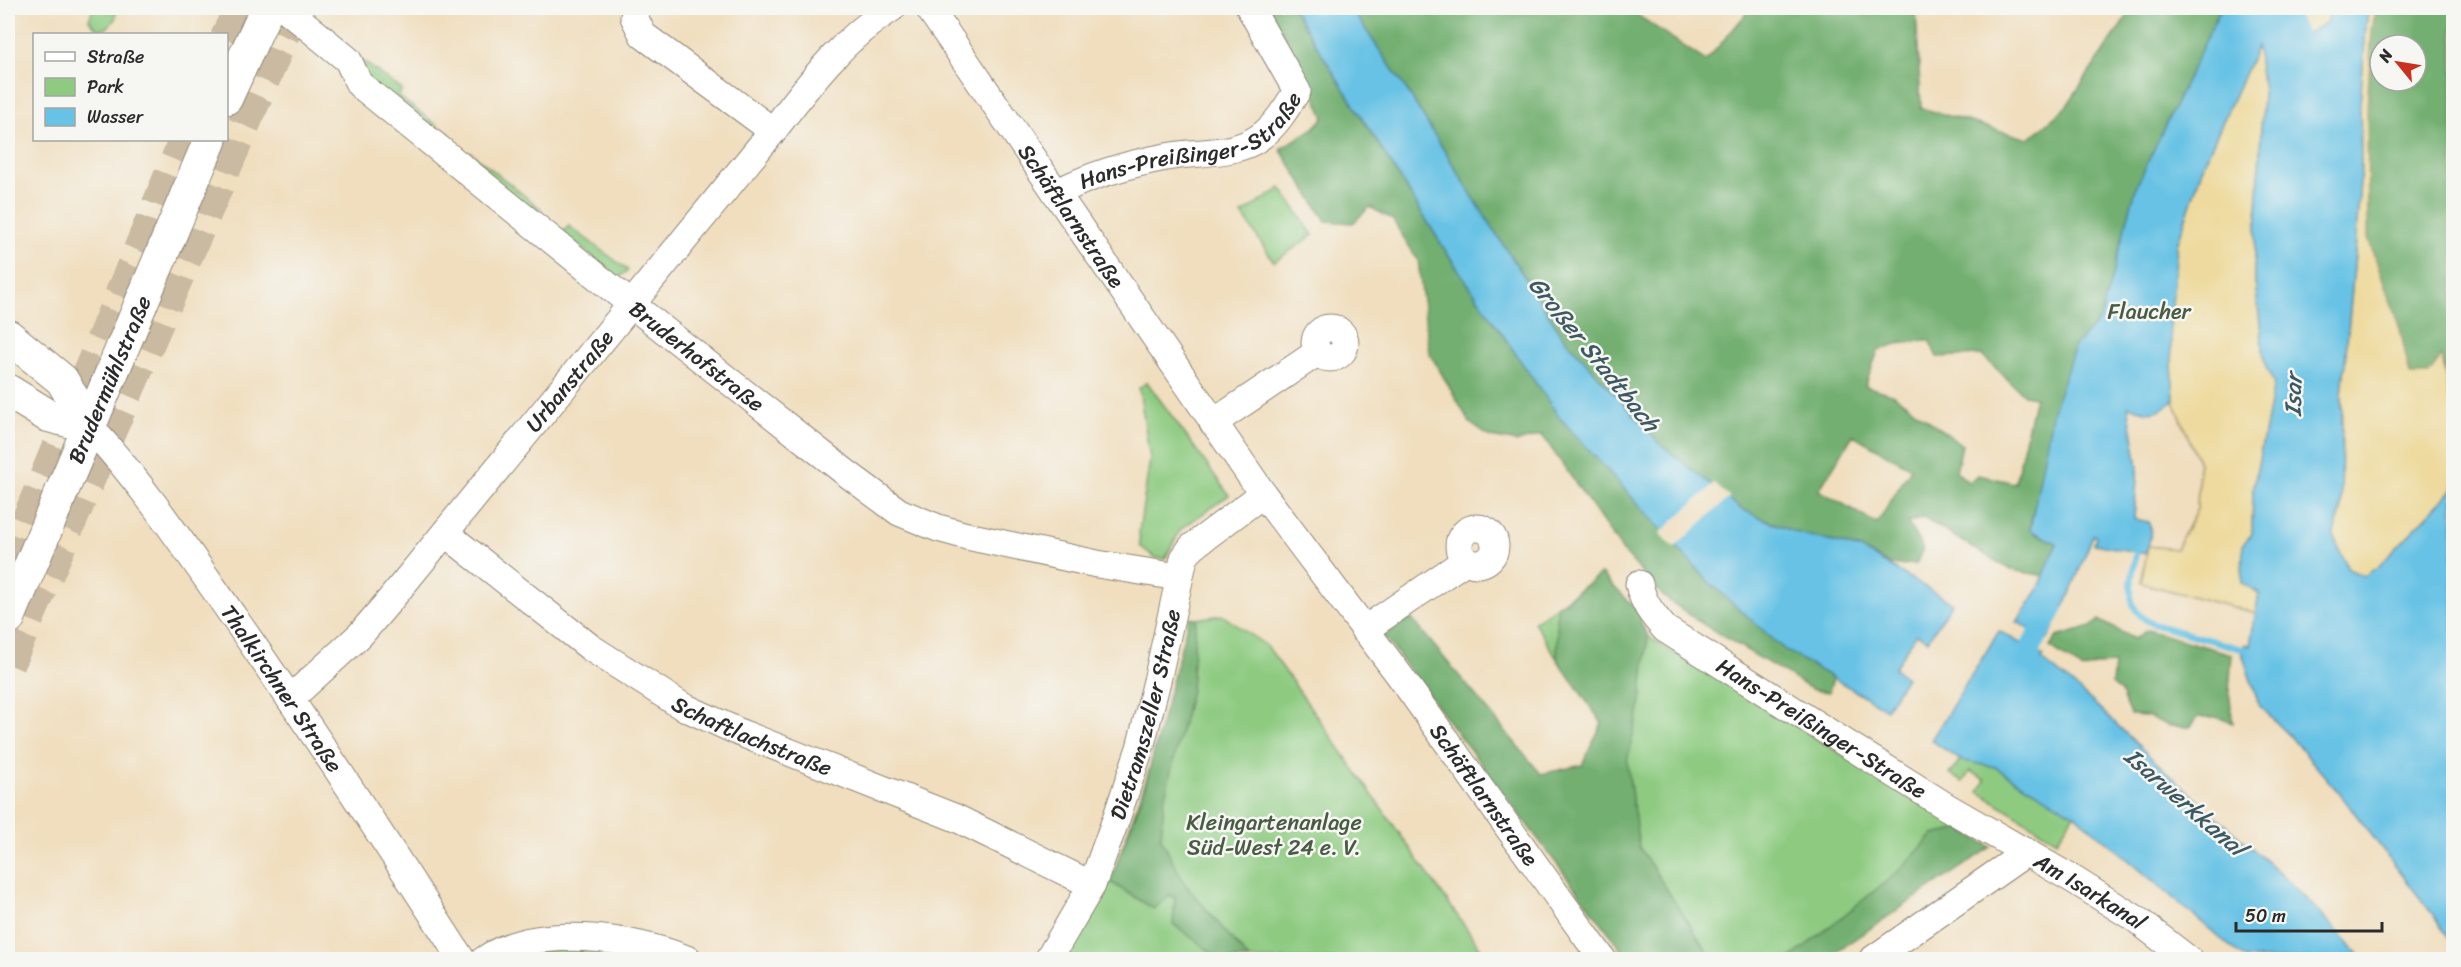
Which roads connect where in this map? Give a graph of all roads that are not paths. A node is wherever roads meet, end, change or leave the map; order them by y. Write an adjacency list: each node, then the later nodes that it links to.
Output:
1 (267, 8): 7 (main road)
2 (285, 8): 11 (street, Bruderhofstraße)
3 (892, 8): 8 (street, Urbanstraße)
4 (929, 8): 10 (street, Schäftlarnstraße)
5 (1250, 8): 10 (street, Hans-Preißinger-Straße)
6 (634, 17): 8 (street)
7 (228, 94)
8 (773, 130): 11 (street, Urbanstraße)
9 (210, 141): 16 (main road, Brudermühlstraße)
10 (1056, 193): 15 (street, Schäftlarnstraße)
11 (631, 304): 18 (street, Urbanstraße); 20 (street, Bruderhofstraße)
12 (8, 336): 16 (main road, Thalkirchner Straße)
13 (1318, 352): 15 (street)
14 (8, 391): 16 (main road)
15 (1214, 423): 17 (street, Schäftlarnstraße)
16 (89, 426): 22 (main road, Brudermühlstraße); 24 (street, Thalkirchner Straße)
17 (1263, 494): 20 (street, Dietramszeller Straße); 23 (street, Schäftlarnstraße)
18 (445, 533): 24 (street, Urbanstraße); 26 (street, Schaftlachstraße)
19 (1465, 561): 23 (street)
20 (1178, 577): 26 (street, Dietramszeller Straße)
21 (1640, 584): 25 (street, Hans-Preißinger-Straße)
22 (8, 619)
23 (1364, 630): 31 (street, Schäftlarnstraße)
24 (290, 699): 27 (street, Thalkirchner Straße)
25 (2027, 852): 32 (street, Am Isarkanal); 33 (street, Am Isarkanal)
26 (1092, 885): 30 (street, Dietramszeller Straße)
27 (462, 960)
28 (484, 960): 29 (street)
29 (689, 960)
30 (1048, 960)
31 (1604, 960)
32 (1872, 960)
33 (2189, 960)

